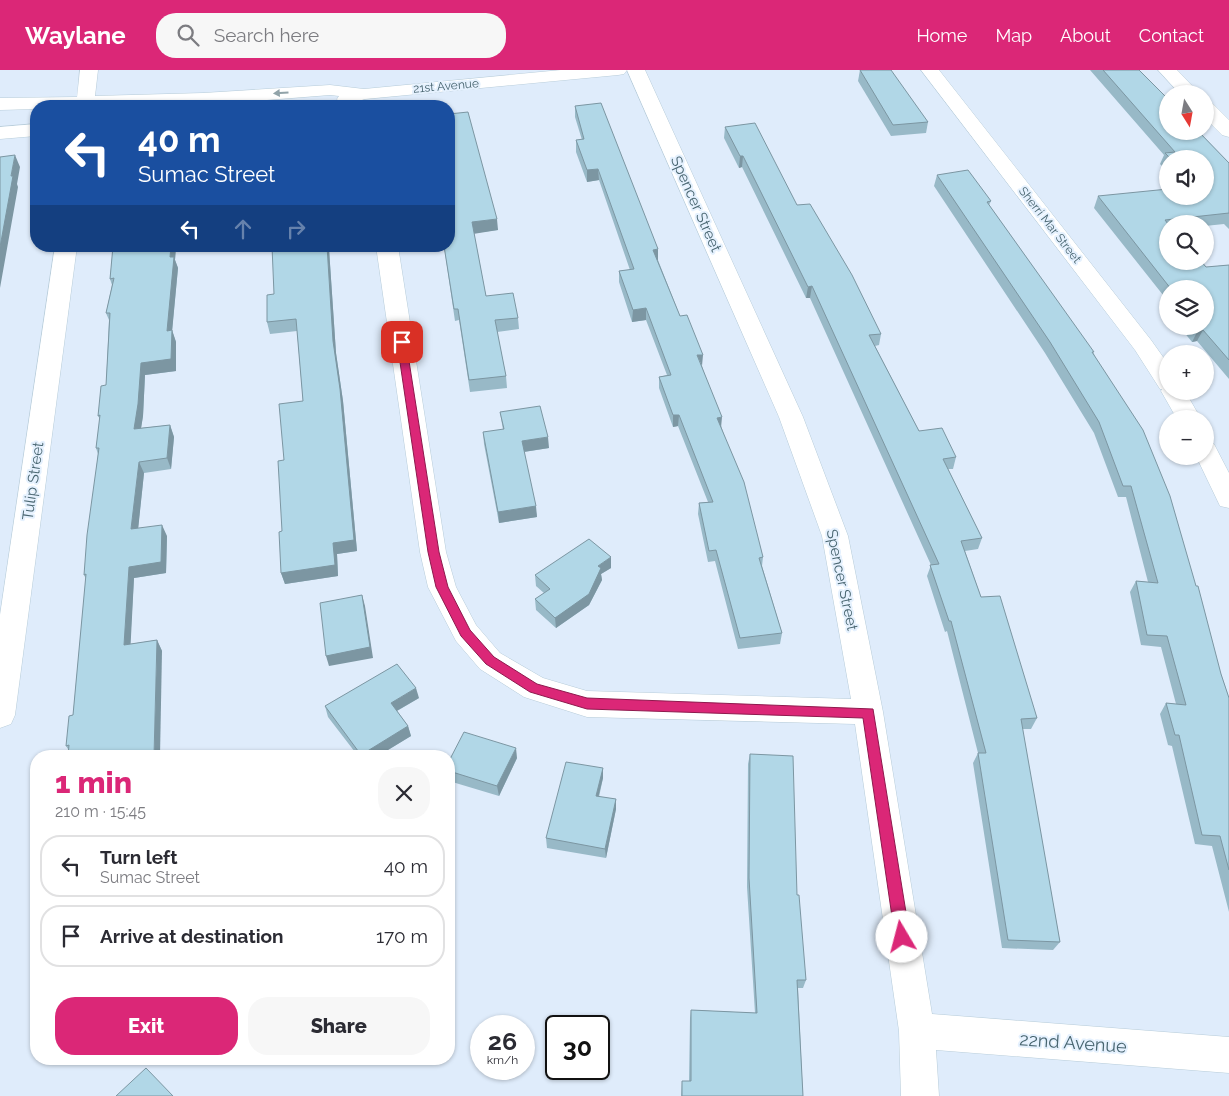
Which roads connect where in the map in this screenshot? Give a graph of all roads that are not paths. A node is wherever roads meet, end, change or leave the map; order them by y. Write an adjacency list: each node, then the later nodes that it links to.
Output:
1 (89, 70): 9 (street)
2 (618, 70): 7 (street, 21st Avenue)
3 (636, 70): 28 (street, Spencer Street)
4 (930, 70): 25 (street, Sherri Mar Street)
5 (1167, 70): 6 (street)
6 (1182, 85)
7 (364, 92): 8 (street, 21st Avenue, one-way to 8); 12 (street, 21st Avenue)
8 (203, 99): 10 (street, 21st Avenue); 11 (street)
9 (86, 100)
10 (174, 100)
11 (196, 100)
12 (342, 100)
13 (0, 104): 14 (street, 21st Avenue)
14 (30, 109)
15 (0, 110): 16 (street)
16 (30, 110)
17 (30, 113): 19 (street)
18 (1214, 116): 21 (street)
19 (0, 124)
20 (30, 130): 22 (street)
21 (1229, 131)
22 (0, 133)
23 (65, 252): 29 (street, Tulip Street)
24 (388, 252): 28 (street)
25 (1159, 369)
26 (1212, 465): 27 (street)
27 (1229, 498)
28 (868, 712): 30 (street, Spencer Street)
29 (0, 715)
30 (917, 1031): 31 (street, 22nd Avenue); 32 (street, Spencer Street)
31 (1229, 1056)
32 (920, 1096)

